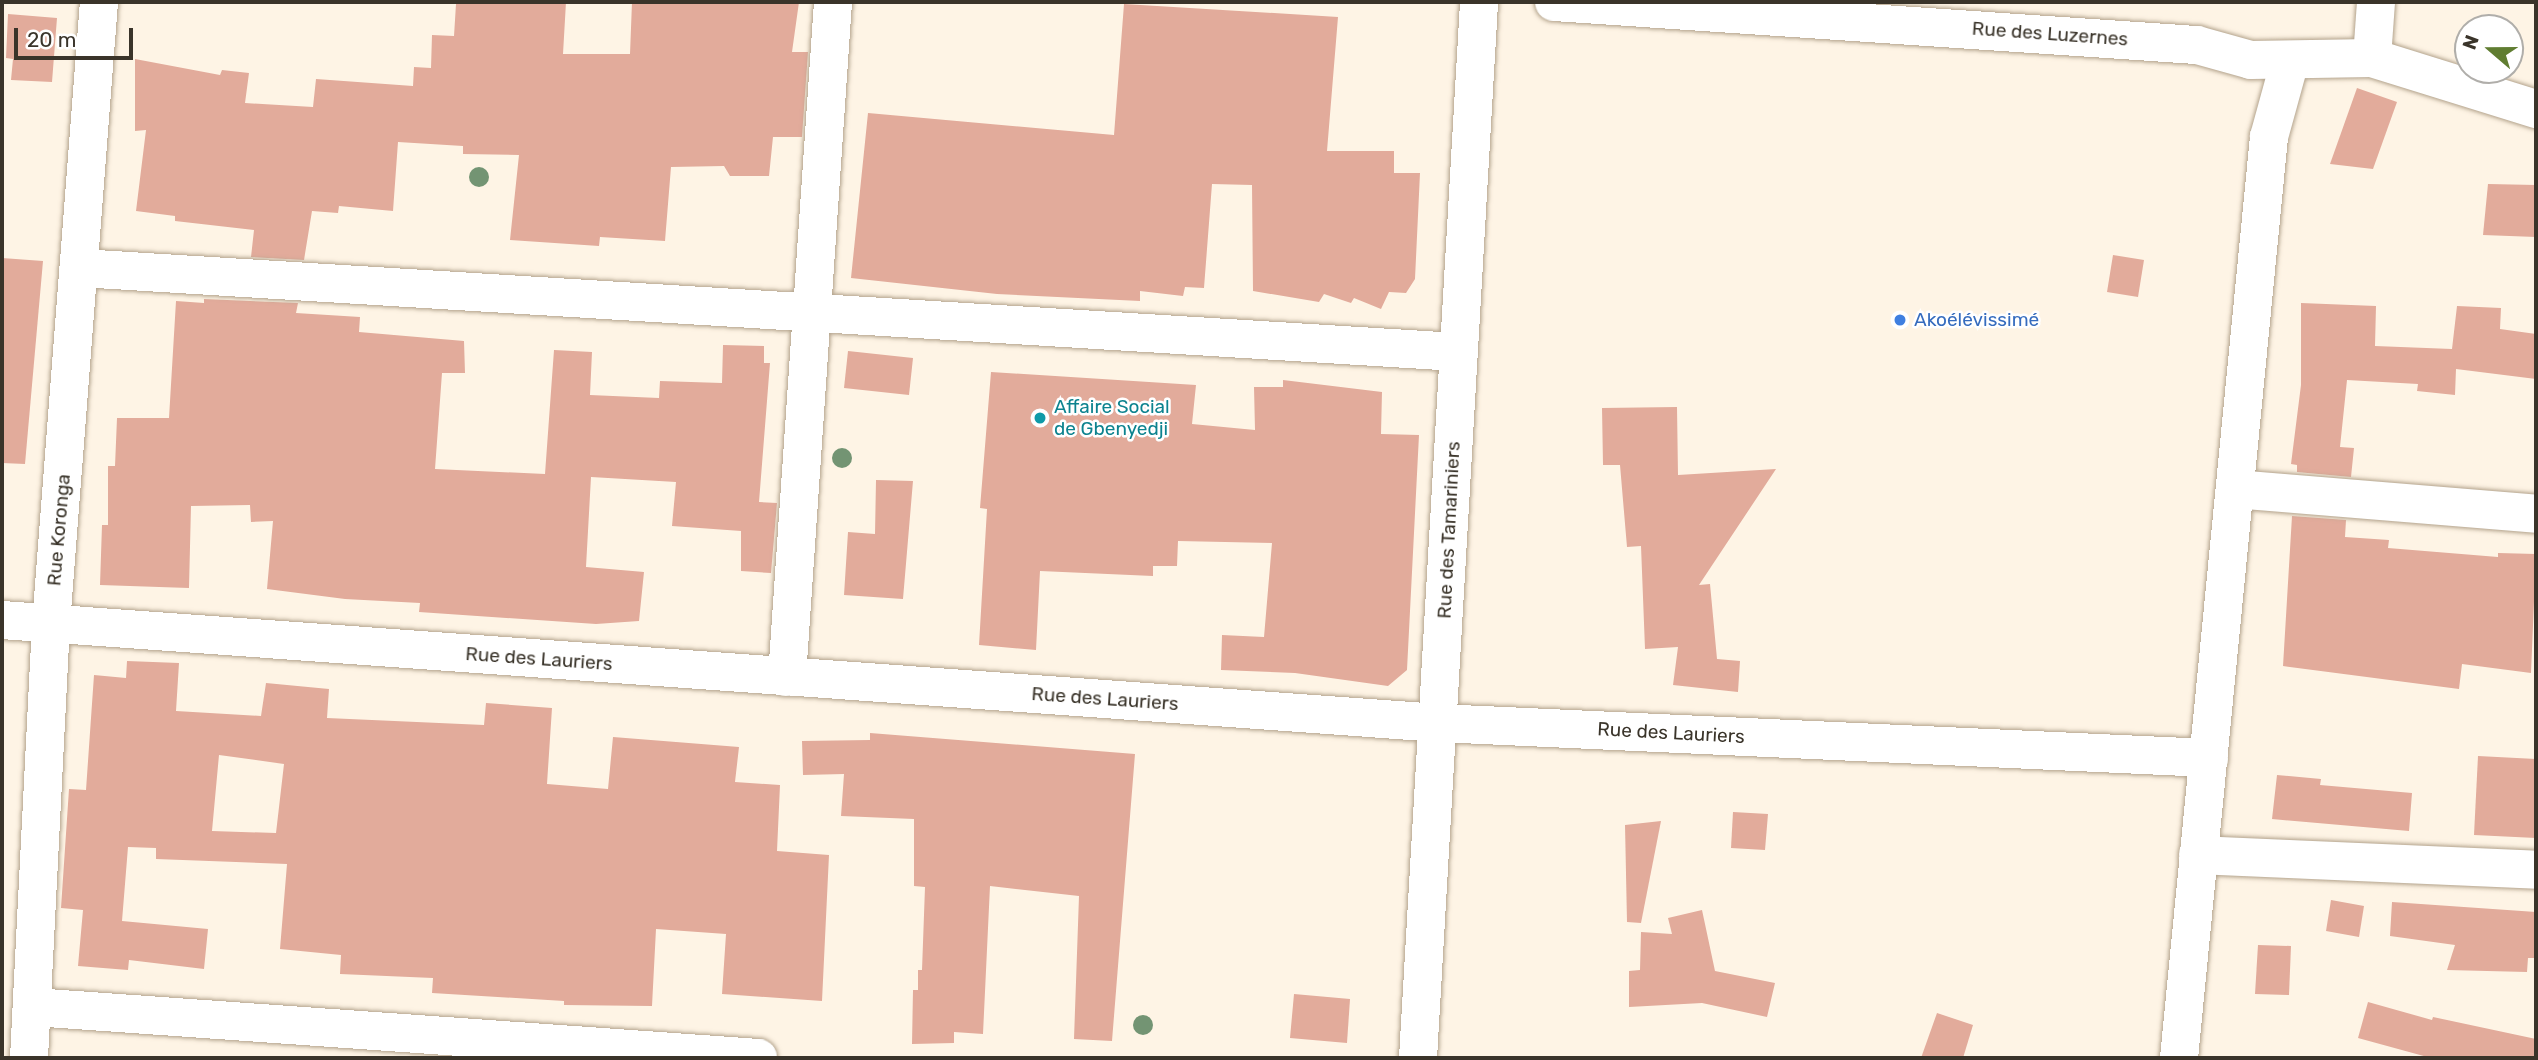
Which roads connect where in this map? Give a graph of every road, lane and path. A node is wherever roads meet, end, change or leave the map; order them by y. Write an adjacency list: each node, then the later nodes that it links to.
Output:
1 (99, 2): 9 (street, Rue Koronga)
2 (833, 2): 10 (street)
3 (1479, 2): 11 (street, Rue des Tamariniers)
4 (1554, 2): 7 (street, Rue des Luzernes)
5 (2376, 2): 6 (street)
6 (2372, 58): 7 (street, Rue des Luzernes); 8 (street, Rue des Luzernes)
7 (2290, 61): 12 (street)
8 (2536, 109)
9 (80, 268): 10 (street); 15 (street, Rue Koronga)
10 (810, 315): 11 (street); 16 (street)
11 (1458, 352): 17 (street, Rue des Tamariniers)
12 (2235, 489): 13 (street); 18 (street)
13 (2536, 514)
14 (2, 620): 15 (street, Rue des Lauriers)
15 (51, 624): 16 (street, Rue des Lauriers); 21 (street, Rue Koronga)
16 (787, 677): 17 (street, Rue des Lauriers)
17 (1438, 723): 18 (street, Rue des Lauriers); 24 (street, Rue des Tamariniers)
18 (2208, 758): 19 (street)
19 (2198, 855): 20 (street); 25 (street)
20 (2536, 870)
21 (33, 1007): 22 (street, Rue Koronga); 23 (street)
22 (29, 1058)
23 (758, 1058)
24 (1418, 1058)
25 (2179, 1058)

